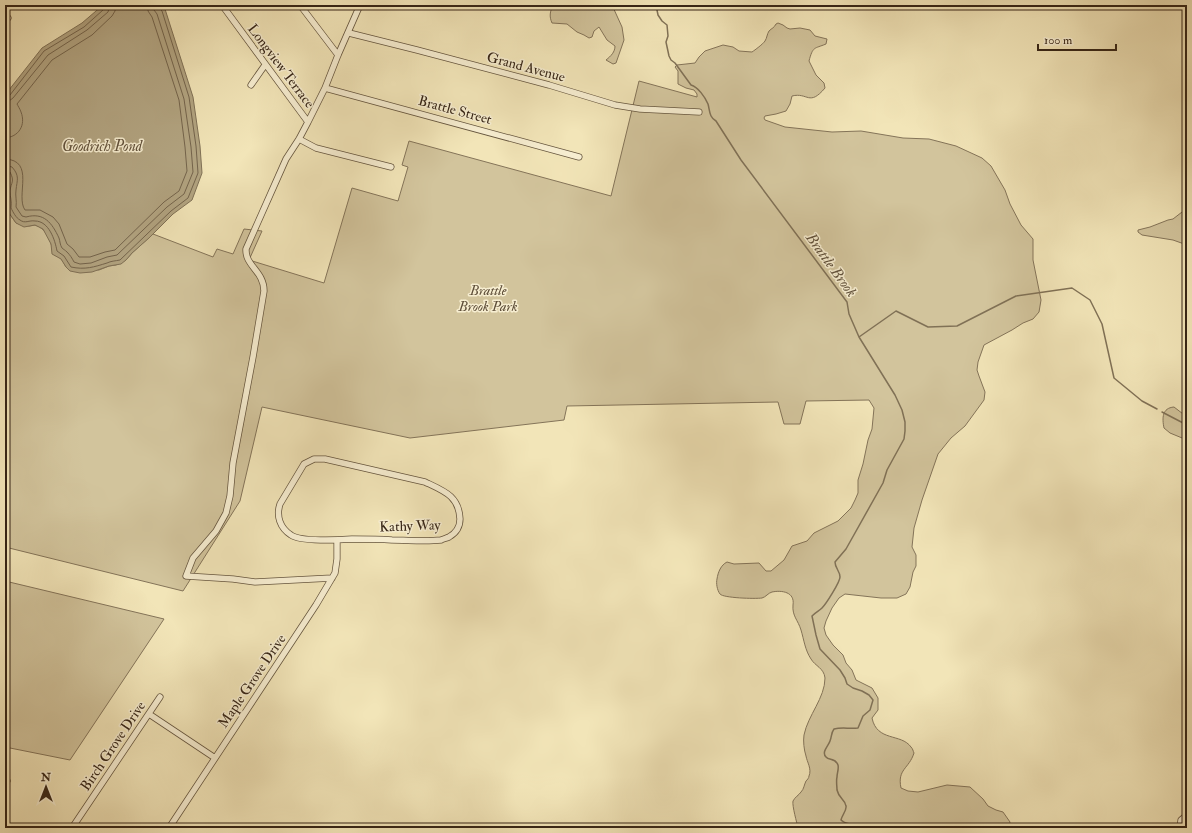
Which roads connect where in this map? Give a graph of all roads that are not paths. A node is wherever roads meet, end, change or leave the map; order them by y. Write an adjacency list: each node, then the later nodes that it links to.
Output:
1 (222, 5): 6 (street, Longview Terrace)
2 (300, 5): 5 (street)
3 (360, 5): 4 (street)
4 (349, 33): 5 (street); 9 (street, Grand Avenue)
5 (338, 55): 8 (street)
6 (265, 65): 7 (street); 10 (street, Longview Terrace)
7 (251, 85)
8 (325, 88): 10 (street); 12 (street, Brattle Street)
9 (699, 112)
10 (308, 122): 11 (street, Longview Terrace)
11 (299, 140): 13 (street); 15 (street, Longview Terrace)
12 (579, 157)
13 (391, 167)
14 (337, 540): 14 (street, Kathy Way); 15 (street, Maple Grove Drive)
15 (332, 578): 18 (street, Maple Grove Drive)
16 (160, 697): 17 (street, Birch Grove Drive)
17 (149, 714): 18 (street); 20 (street, Birch Grove Drive)
18 (215, 758): 21 (street, Maple Grove Drive)
19 (1187, 815): 22 (street)
20 (72, 828)
21 (168, 828)
22 (1180, 828)

